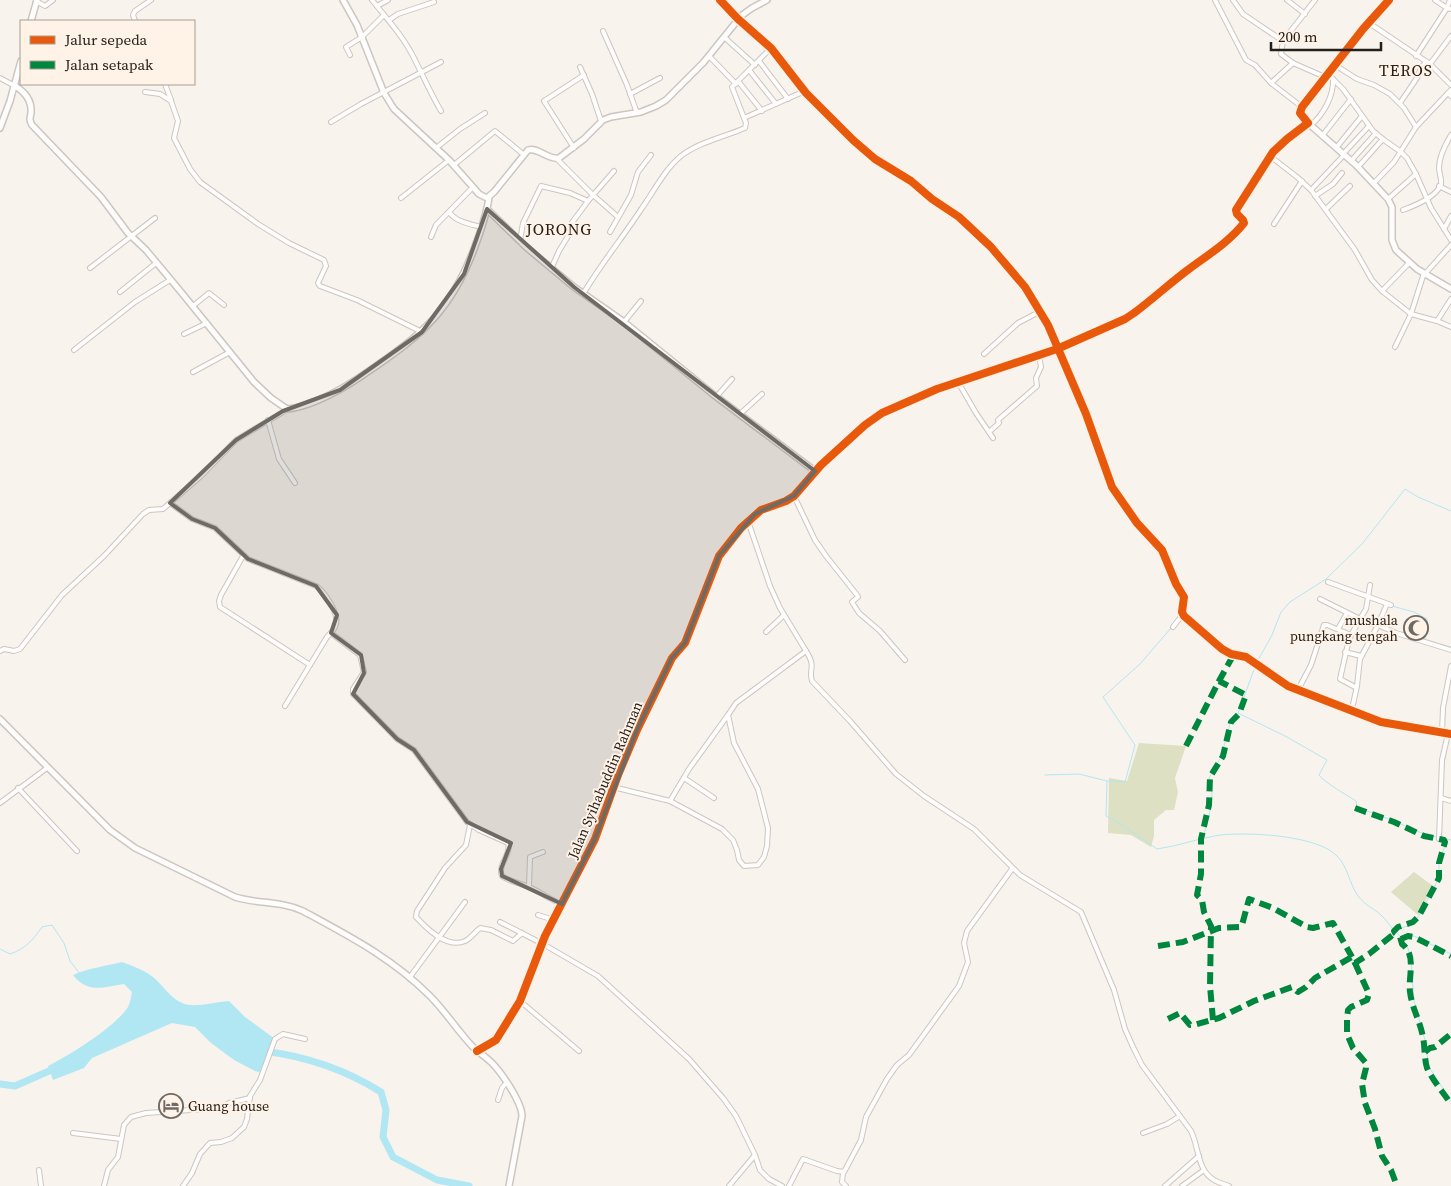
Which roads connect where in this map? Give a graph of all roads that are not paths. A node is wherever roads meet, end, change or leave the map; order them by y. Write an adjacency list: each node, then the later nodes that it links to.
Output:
1 (53, 0): 15 (street)
2 (151, 0): 22 (street)
3 (343, 0): 28 (street)
4 (372, 0): 17 (street)
5 (388, 0): 17 (street)
6 (720, 0): 24 (street)
7 (767, 0): 24 (street)
8 (1215, 0): 51 (street)
9 (1233, 0): 30 (street)
10 (1287, 0): 19 (street)
11 (1315, 0): 19 (street)
12 (1389, 0): 25 (street)
13 (1435, 0): 18 (street)
14 (1450, 0): 18 (street)
15 (36, 2): 21 (street)
16 (434, 2): 23 (street)
17 (377, 6): 20 (street)
18 (1449, 8): 34 (street)
19 (1305, 14): 30 (street)
20 (384, 15): 23 (street); 28 (street)
21 (31, 20)
22 (135, 20)
23 (389, 20): 44 (street)
24 (738, 20): 29 (street); 31 (street)
25 (1368, 23): 34 (street); 41 (street)
26 (603, 31): 59 (street)
27 (1451, 36): 38 (street)
28 (362, 37): 32 (street); 57 (street)
29 (724, 37): 33 (street); 40 (street)
30 (1283, 41): 37 (street)
31 (771, 48): 35 (street); 55 (street)
32 (350, 55)
33 (709, 56): 50 (street); 68 (street)
34 (1416, 56): 38 (street)
35 (759, 61): 40 (street); 60 (street)
36 (441, 62): 44 (street)
37 (1293, 63): 46 (street); 51 (street)
38 (1428, 63): 53 (street); 63 (street)
39 (20, 65): 54 (street)
40 (754, 65): 43 (street)
41 (1335, 65): 46 (street); 63 (street)
42 (580, 67): 45 (street)
43 (750, 70): 50 (street); 64 (street)
44 (420, 71): 57 (street); 66 (street)
45 (584, 75): 72 (street); 83 (street)
46 (1327, 76): 49 (street); 65 (street)
47 (0, 78): 54 (street)
48 (660, 78): 59 (street)
49 (1333, 79): 61 (street); 74 (street)
50 (737, 82): 67 (street); 71 (street)
51 (1271, 83): 65 (street)
52 (165, 85): 62 (street)
53 (1451, 85)
54 (15, 86): 77 (street); 123 (street)
55 (805, 91): 60 (street); 142 (street)
56 (145, 92): 62 (street)
57 (384, 92): 73 (street); 82 (street)
58 (1450, 93): 76 (street)
59 (630, 94): 68 (street)
60 (788, 99): 64 (street)
61 (1351, 99): 70 (street); 80 (street)
62 (171, 101): 148 (street)
63 (1400, 103): 76 (street)
64 (776, 104): 67 (street)
65 (1302, 107): 74 (street)
66 (441, 111)
67 (762, 111): 71 (street)
68 (637, 112): 72 (street)
69 (485, 113): 82 (street)
70 (1362, 116): 75 (street); 84 (street)
71 (744, 118): 137 (street)
72 (601, 121): 83 (street)
73 (332, 122)
74 (1309, 124): 80 (street); 89 (street, Jalan Syihabuddin Rahman)
75 (1369, 126): 78 (street); 87 (street)
76 (1416, 127): 85 (street)
77 (0, 128)
78 (1376, 133): 81 (street); 92 (street)
79 (1451, 135): 101 (street)
80 (1322, 136): 84 (street)
81 (1383, 139): 85 (street); 94 (street)
82 (436, 148): 91 (street)
83 (574, 148): 90 (street)
84 (1336, 148): 87 (street)
85 (1401, 152): 97 (street); 99 (street)
86 (523, 154): 90 (street); 93 (street); 107 (street)
87 (1344, 154): 92 (street); 103 (street)
88 (651, 156): 117 (street)
89 (1270, 156): 98 (street); 151 (street, Jalan Syihabuddin Rahman)
90 (556, 159): 105 (street)
91 (449, 160): 93 (street); 108 (street)
92 (1352, 161): 94 (street)
93 (454, 165): 102 (street)
94 (1358, 167): 99 (street)
95 (614, 171): 105 (street)
96 (1342, 173): 106 (street)
97 (1416, 174): 109 (street); 110 (street)
98 (1302, 182): 103 (street); 119 (street)
99 (1374, 183): 109 (street)
100 (1350, 186): 113 (street)
101 (1439, 186): 104 (street); 110 (street)
102 (472, 188): 107 (street); 115 (street)
103 (1311, 190): 106 (street)
104 (1451, 192)
105 (593, 196): 111 (street); 117 (street)
106 (1315, 196): 113 (street)
107 (489, 197): 112 (street)
108 (401, 198)
109 (1388, 199): 129 (street)
110 (1427, 199): 114 (street); 121 (street)
111 (588, 201): 126 (street); 131 (street)
112 (487, 209): 120 (street); 126 (street)
113 (1326, 209): 135 (street)
114 (1403, 210)
115 (449, 212): 120 (street); 124 (street)
116 (1451, 216): 121 (street)
117 (618, 217): 122 (street)
118 (155, 218): 123 (street)
119 (1274, 224)
120 (481, 227): 148 (street)
121 (1444, 229): 125 (street)
122 (610, 232)
123 (131, 236): 128 (street); 130 (street)
124 (431, 237)
125 (1451, 240)
126 (520, 241): 131 (street)
127 (1451, 245): 132 (street)
128 (156, 263): 133 (street); 136 (street)
129 (1410, 263): 132 (street); 135 (street)
130 (90, 268)
131 (551, 269): 137 (street)
132 (1424, 274): 134 (street); 143 (street)
133 (170, 280): 141 (street); 152 (street)
134 (1451, 289)
135 (1382, 291): 143 (street)
136 (120, 292)
137 (583, 294): 145 (street)
138 (1451, 299): 144 (street)
139 (641, 301): 145 (street)
140 (224, 305): 141 (street)
141 (193, 306): 146 (street)
142 (1041, 311): 151 (street); 154 (street)
143 (1411, 314): 144 (street); 150 (street)
144 (1437, 321): 147 (street)
145 (624, 322): 160 (street)
146 (207, 323): 149 (street); 153 (street)
147 (1451, 327)
148 (422, 332): 161 (street)
149 (184, 334)
150 (1395, 347)
151 (1057, 348): 155 (street, Jalan Syihabuddin Rahman); 177 (street)
152 (74, 350)
153 (230, 352): 156 (street); 161 (street)
154 (984, 354)
155 (1039, 355): 158 (street, Jalan Syihabuddin Rahman); 164 (street)
156 (193, 372)
157 (732, 379): 160 (street)
158 (958, 382): 164 (street); 166 (street, Jalan Syihabuddin Rahman)
159 (762, 394): 162 (street)
160 (716, 397): 162 (street)
161 (288, 409): 163 (street)
162 (740, 414): 166 (street)
163 (268, 420): 167 (street); 169 (street)
164 (989, 432): 165 (street)
165 (993, 438)
166 (815, 471): 168 (street, Jalan Syihabuddin Rahman)
167 (295, 483)
168 (794, 496): 170 (street, Jalan Syihabuddin Rahman); 191 (street)
169 (170, 503): 171 (street); 188 (street)
170 (748, 521): 178 (street); 203 (street, Jalan Syihabuddin Rahman)
171 (243, 556): 184 (street); 192 (street)
172 (1328, 582): 174 (street)
173 (1370, 585): 174 (street)
174 (1368, 595): 179 (street); 180 (street)
175 (1320, 599): 176 (street)
176 (1347, 613): 179 (street); 182 (street)
177 (1183, 614): 181 (street); 200 (street)
178 (784, 615): 183 (street); 187 (street)
179 (1360, 619): 180 (street); 185 (street)
180 (1378, 626): 186 (street); 190 (street)
181 (1174, 627)
182 (1338, 629): 185 (street); 195 (street)
183 (766, 632)
184 (331, 633): 192 (street); 210 (street)
185 (1351, 635): 189 (street)
186 (1451, 650)
187 (806, 651): 198 (street); 214 (street)
188 (0, 652)
189 (1345, 652): 190 (street); 194 (street)
190 (1361, 656): 197 (street)
191 (905, 660)
192 (310, 665): 196 (street)
193 (1451, 666): 200 (street)
194 (1355, 687)
195 (1299, 688)
196 (285, 706)
197 (1352, 709)
198 (728, 714): 202 (street); 207 (street)
199 (0, 719): 201 (street)
200 (1448, 734): 206 (street)
201 (47, 768): 204 (street); 224 (street)
202 (684, 778): 205 (street); 207 (street)
203 (614, 787): 207 (street); 217 (street, Jalan Syihabuddin Rahman)
204 (18, 788): 209 (street); 212 (street)
205 (714, 798)
206 (1442, 798): 208 (street); 211 (street)
207 (670, 802)
208 (1451, 802)
209 (0, 803)
210 (470, 825): 215 (street); 222 (street)
211 (1439, 838)
212 (77, 851)
213 (543, 852): 215 (street)
214 (1012, 869): 232 (street); 240 (street)
215 (529, 887): 217 (street)
216 (465, 902): 222 (street)
217 (562, 904): 219 (street, Jalan Syihabuddin Rahman)
218 (538, 914): 219 (street)
219 (554, 920): 223 (street, Jalan Syihabuddin Rahman)
220 (500, 922): 221 (street)
221 (522, 933): 222 (street); 223 (street)
222 (440, 937): 224 (street)
223 (543, 944): 225 (street, Jalan Syihabuddin Rahman); 236 (street)
224 (410, 977): 227 (street)
225 (520, 1001): 227 (street, Jalan Syihabuddin Rahman); 228 (street)
226 (305, 1039): 230 (street)
227 (478, 1051): 229 (street)
228 (579, 1051)
229 (506, 1082): 231 (street); 245 (street)
230 (250, 1098): 235 (street); 244 (street)
231 (498, 1100)
232 (1180, 1116): 234 (street); 237 (street)
233 (73, 1133): 235 (street)
234 (1143, 1133)
235 (121, 1139): 243 (street)
236 (755, 1156): 246 (street); 247 (street)
237 (1198, 1156): 239 (street); 250 (street)
238 (39, 1170): 242 (street)
239 (1204, 1170): 241 (street); 251 (street)
240 (843, 1173): 248 (street); 249 (street)
241 (1226, 1185)
242 (41, 1186)
243 (104, 1186)
244 (183, 1186)
245 (509, 1186)
246 (729, 1186)
247 (782, 1186)
248 (788, 1186)
249 (846, 1186)
250 (1165, 1186)
251 (1182, 1186)

